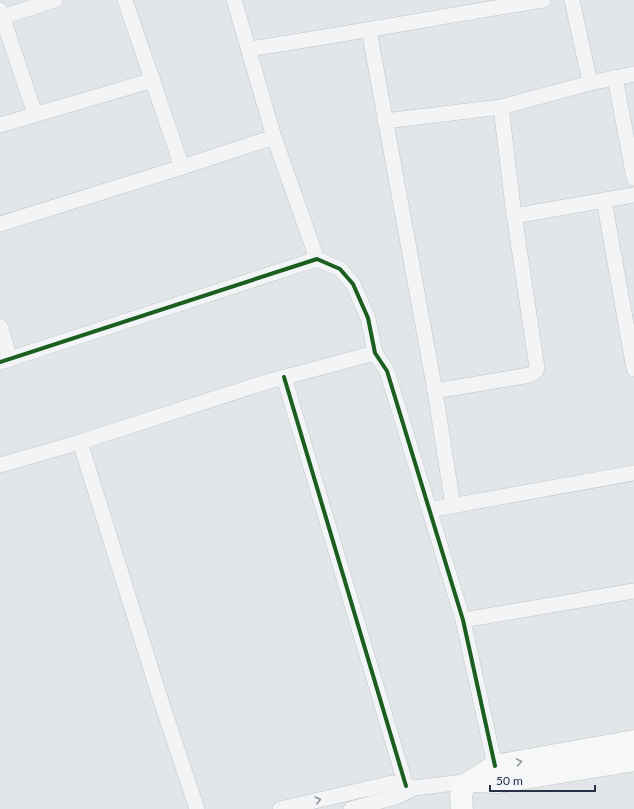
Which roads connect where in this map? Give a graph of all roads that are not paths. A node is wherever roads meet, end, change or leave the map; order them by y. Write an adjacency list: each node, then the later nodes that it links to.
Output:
1 (55, 0): 7 (street)
2 (125, 0): 12 (street)
3 (234, 0): 9 (street)
4 (543, 0): 6 (street)
5 (572, 0): 13 (street)
6 (457, 7): 8 (street)
7 (1, 13): 15 (street)
8 (369, 30): 9 (street); 16 (street)
9 (249, 49): 18 (street)
10 (634, 74): 11 (street)
11 (615, 78): 13 (street); 20 (street)
12 (153, 80): 15 (street); 19 (street)
13 (590, 83): 14 (street)
14 (501, 107): 16 (street); 23 (street)
15 (35, 114): 17 (street)
16 (385, 121): 31 (street)
17 (0, 125)
18 (274, 137): 19 (street); 25 (street)
19 (182, 167): 24 (street)
20 (634, 178)
21 (634, 195): 22 (street)
22 (604, 200): 23 (street); 29 (street)
23 (514, 216): 31 (street)
24 (0, 224)
25 (317, 259): 27 (street); 28 (street)
26 (0, 326): 28 (street)
27 (375, 353): 30 (street); 36 (street)
28 (5, 360)
29 (634, 369)
30 (284, 378): 32 (street); 43 (street)
31 (435, 391): 35 (street)
32 (80, 442): 33 (street); 44 (street)
33 (0, 465)
34 (634, 473): 35 (street)
35 (453, 506): 36 (street)
36 (429, 510): 38 (street)
37 (634, 591): 38 (street)
38 (463, 620): 41 (street)
39 (634, 741): 41 (street, one-way to 39)
40 (634, 760): 42 (street)
41 (495, 766): 42 (street)
42 (471, 781): 43 (street); 47 (street)
43 (410, 787): 45 (street, one-way to 43); 46 (street)
44 (197, 809)
45 (280, 809)
46 (352, 809)
47 (462, 809)

